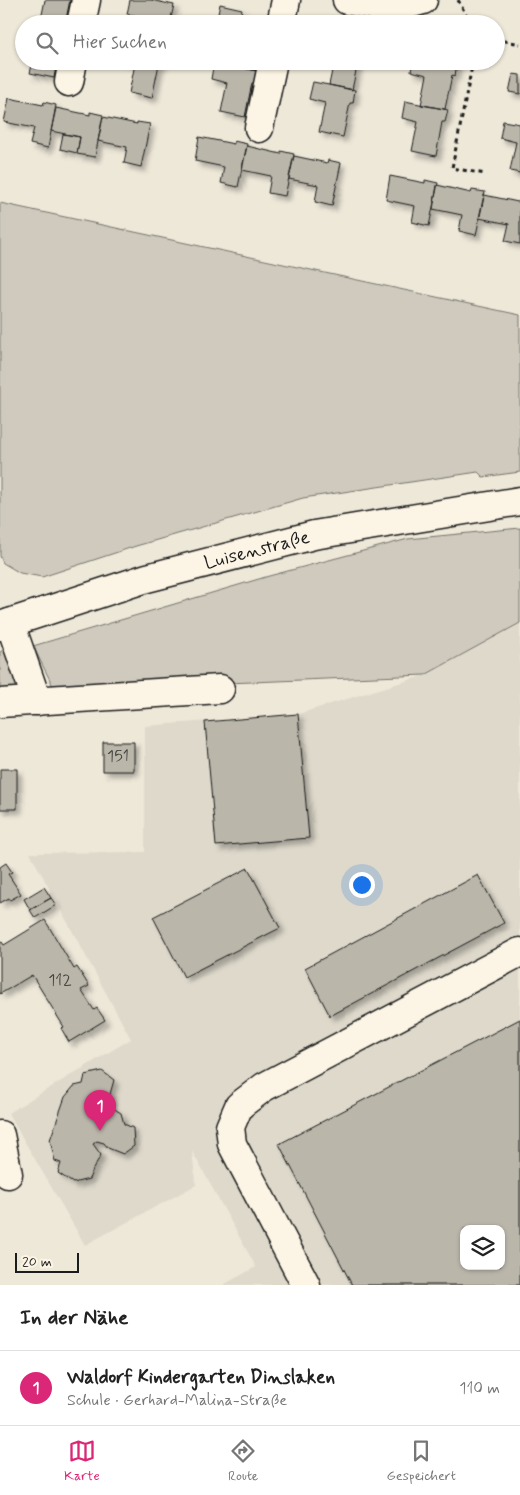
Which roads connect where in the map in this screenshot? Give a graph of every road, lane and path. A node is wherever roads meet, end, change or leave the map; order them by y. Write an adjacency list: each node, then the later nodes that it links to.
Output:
1 (86, 0): 6 (street)
2 (286, 0): 7 (street)
3 (347, 0): 4 (street)
4 (423, 0)
5 (458, 0): 8 (path)
6 (83, 15)
7 (283, 15)
8 (466, 15)
9 (505, 41): 10 (path)
10 (520, 44)
11 (271, 70): 13 (street)
12 (471, 70): 14 (path)
13 (259, 128)
14 (485, 174)
15 (520, 501): 16 (street, Luisenstraße)
16 (5, 624): 18 (street)
17 (220, 689): 18 (street)
18 (37, 700): 19 (street)
19 (0, 703)
20 (520, 952): 23 (street)
21 (0, 1135): 22 (street)
22 (8, 1174)
23 (306, 1285)

